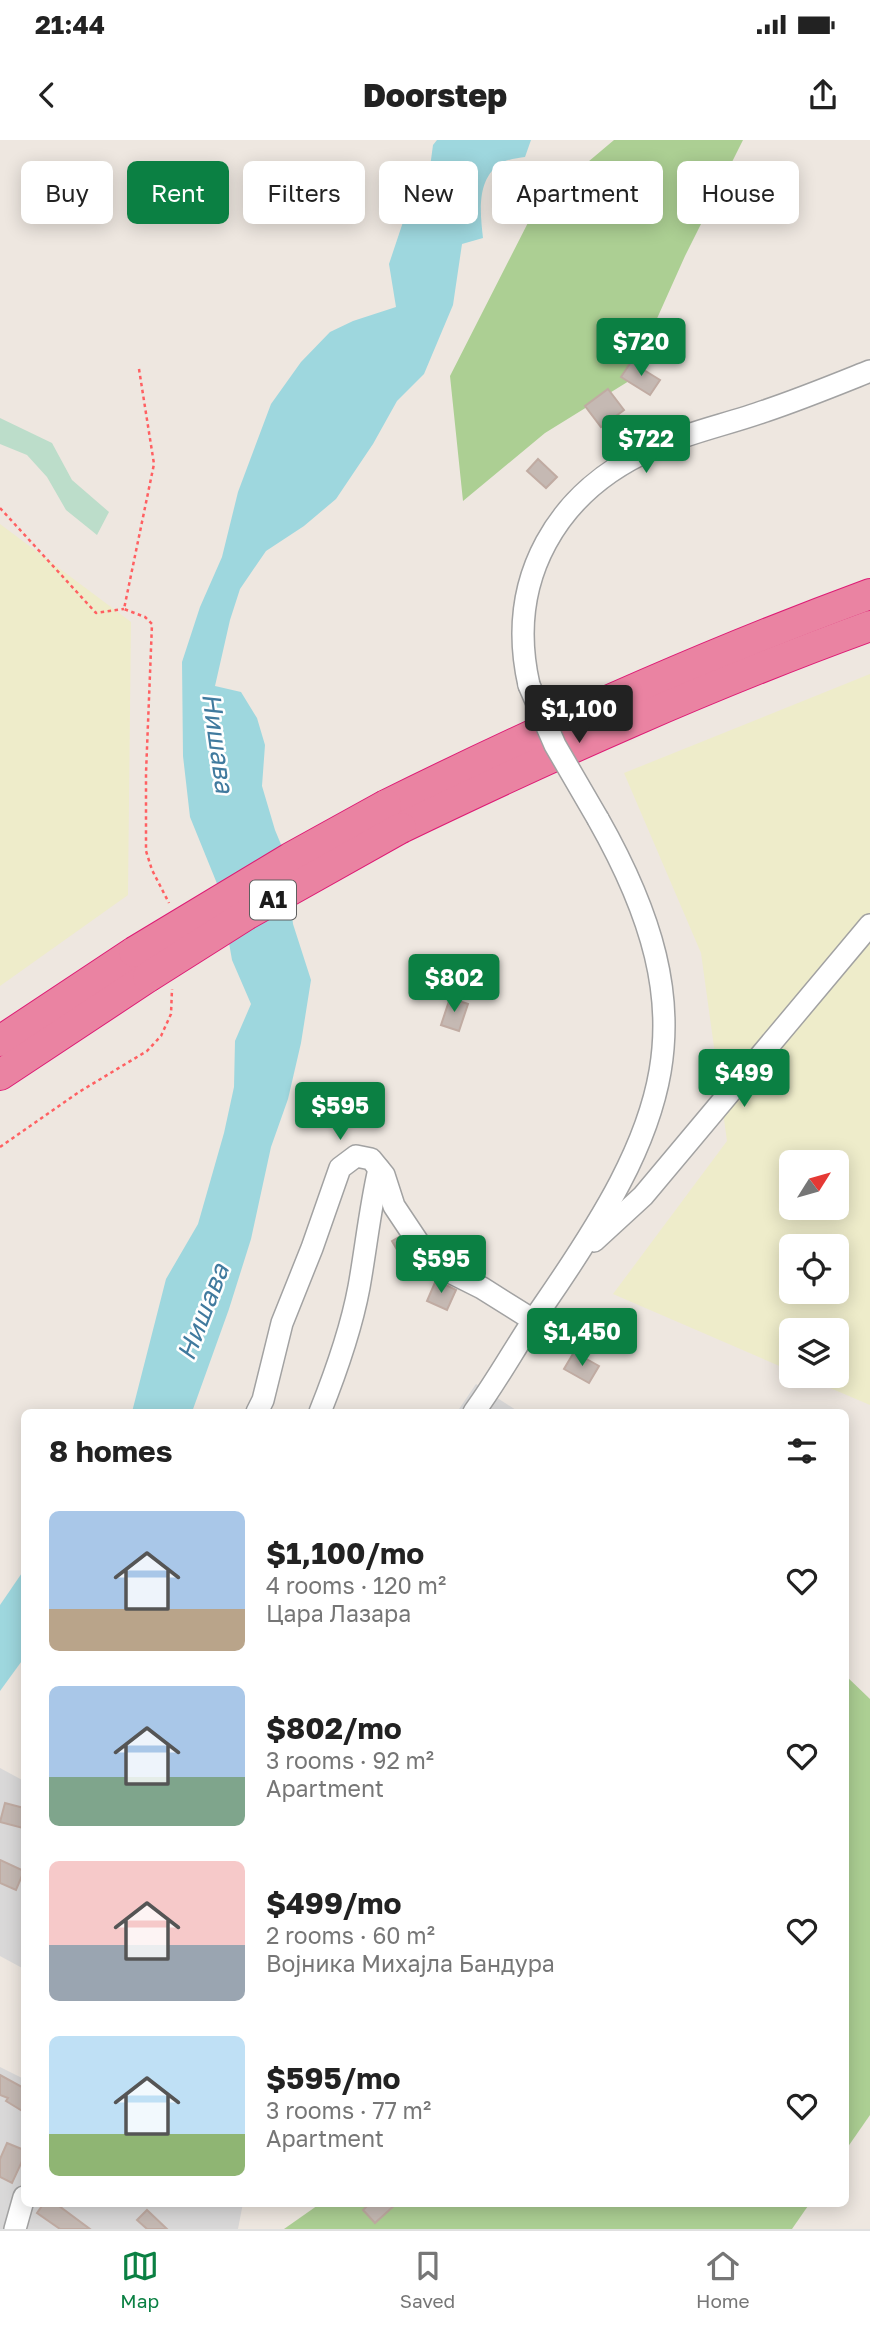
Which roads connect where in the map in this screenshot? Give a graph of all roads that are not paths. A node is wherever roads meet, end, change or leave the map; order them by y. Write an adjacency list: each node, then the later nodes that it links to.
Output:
1 (870, 371): 9 (street, bridge)
2 (870, 594): 4 (highway, A1)
3 (870, 626): 4 (highway, A1)
4 (394, 817): 6 (highway, A1, bridge)
5 (870, 925): 10 (street)
6 (152, 972): 7 (highway, A1); 8 (highway, A1)
7 (0, 1041)
8 (0, 1075)
9 (643, 1136): 10 (street); 12 (street)
10 (684, 1144): 12 (street)
11 (379, 1169): 13 (street); 14 (street); 15 (street)
12 (579, 1254): 13 (street)
13 (533, 1320): 16 (street)
14 (259, 1409)
15 (321, 1409)
16 (476, 1409)
17 (21, 2207): 18 (street)
18 (15, 2229)

